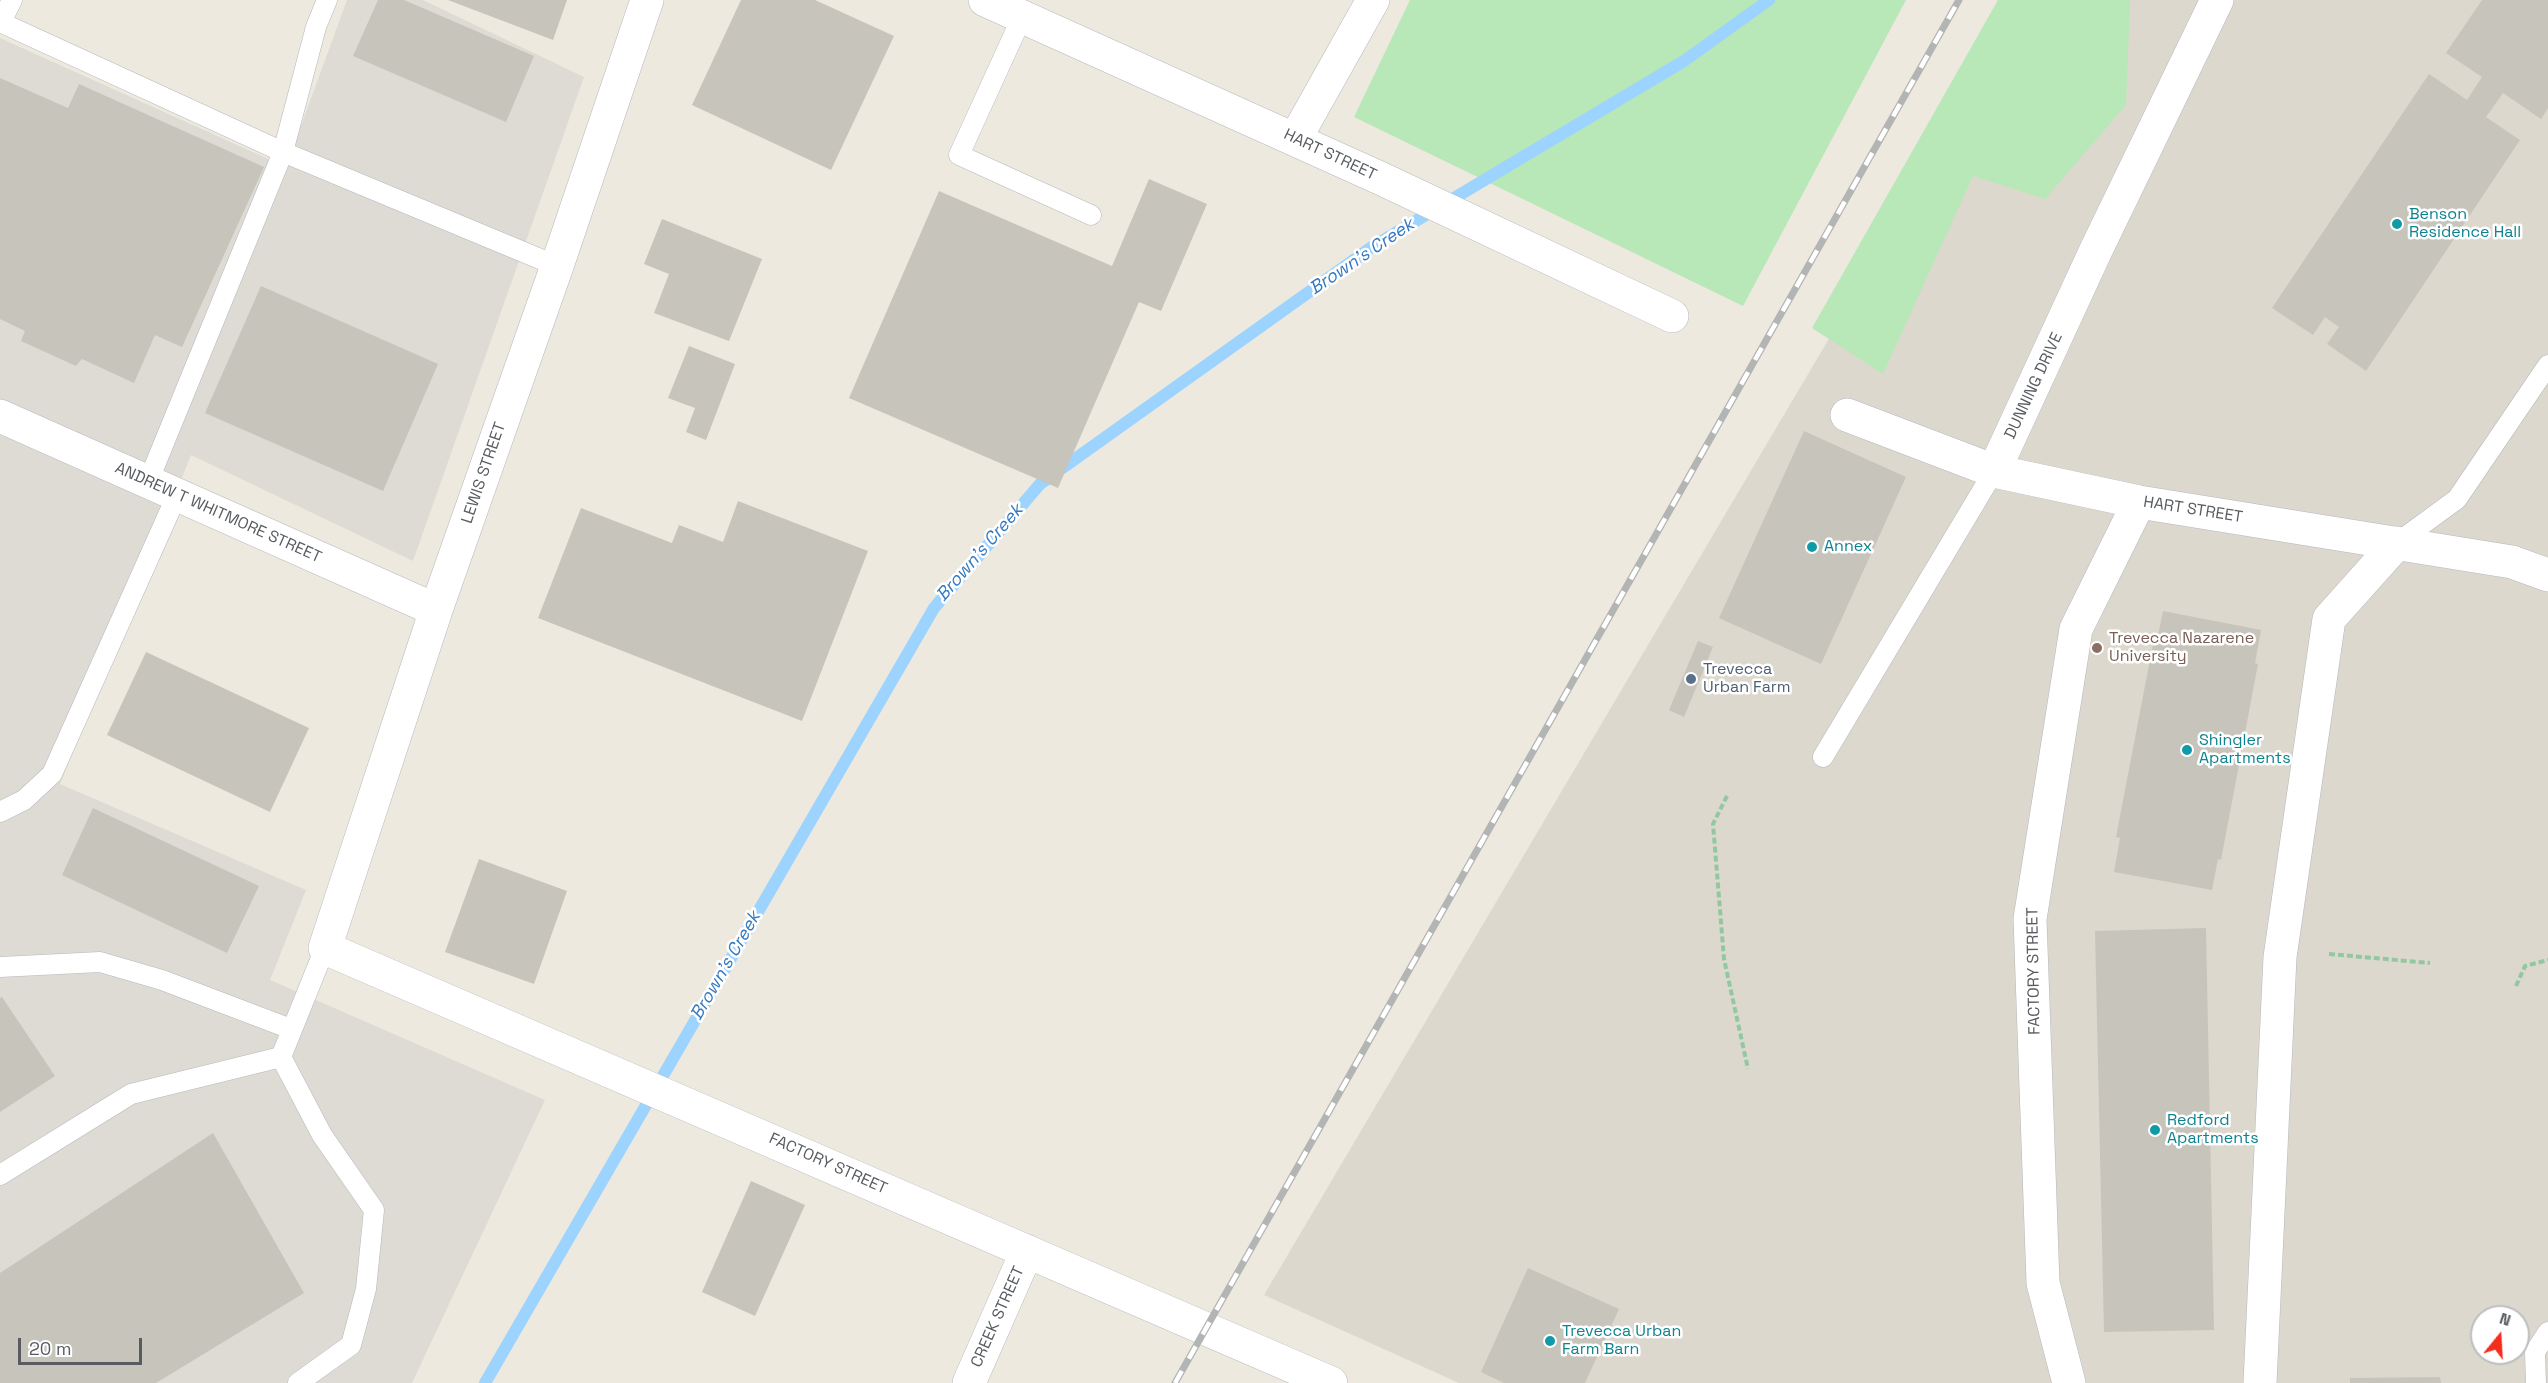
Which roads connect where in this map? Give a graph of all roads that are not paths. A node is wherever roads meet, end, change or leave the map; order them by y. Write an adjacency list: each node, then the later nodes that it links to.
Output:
1 (12, 0): 8 (lane)
2 (327, 0): 10 (lane)
3 (647, 0): 12 (street, LEWIS STREET)
4 (985, 0): 7 (street, HART STREET)
5 (1373, 0): 9 (street)
6 (2217, 0): 17 (street, DUNNING DRIVE)
7 (1022, 17): 9 (street, HART STREET); 11 (lane)
8 (1, 22): 10 (lane)
9 (1295, 139): 13 (street, HART STREET)
10 (283, 152): 12 (lane); 18 (lane)
11 (1091, 215)
12 (557, 266): 22 (street, LEWIS STREET)
13 (1672, 316)
14 (2548, 365): 20 (lane)
15 (1847, 415): 17 (street, HART STREET)
16 (0, 416): 18 (street, ANDREW T WHITMORE STREET)
17 (1994, 471): 19 (street, HART STREET); 23 (lane, DUNNING DRIVE)
18 (163, 488): 22 (street, ANDREW T WHITMORE STREET); 24 (lane)
19 (2139, 502): 20 (street, HART STREET); 35 (street, FACTORY STREET)
20 (2397, 543): 21 (street, HART STREET); 36 (street)
21 (2548, 575)
22 (436, 610): 25 (street, LEWIS STREET)
23 (1823, 757)
24 (0, 812)
25 (325, 948): 27 (lane); 30 (street, FACTORY STREET)
26 (0, 967): 27 (lane)
27 (291, 1029): 28 (lane)
28 (281, 1057): 29 (lane); 32 (lane)
29 (0, 1176)
30 (1027, 1251): 33 (street, CREEK STREET); 34 (street, FACTORY STREET)
31 (2548, 1332): 37 (lane)
32 (298, 1383)
33 (969, 1383)
34 (1331, 1383)
35 (2069, 1383)
36 (2260, 1383)
37 (2536, 1383)

